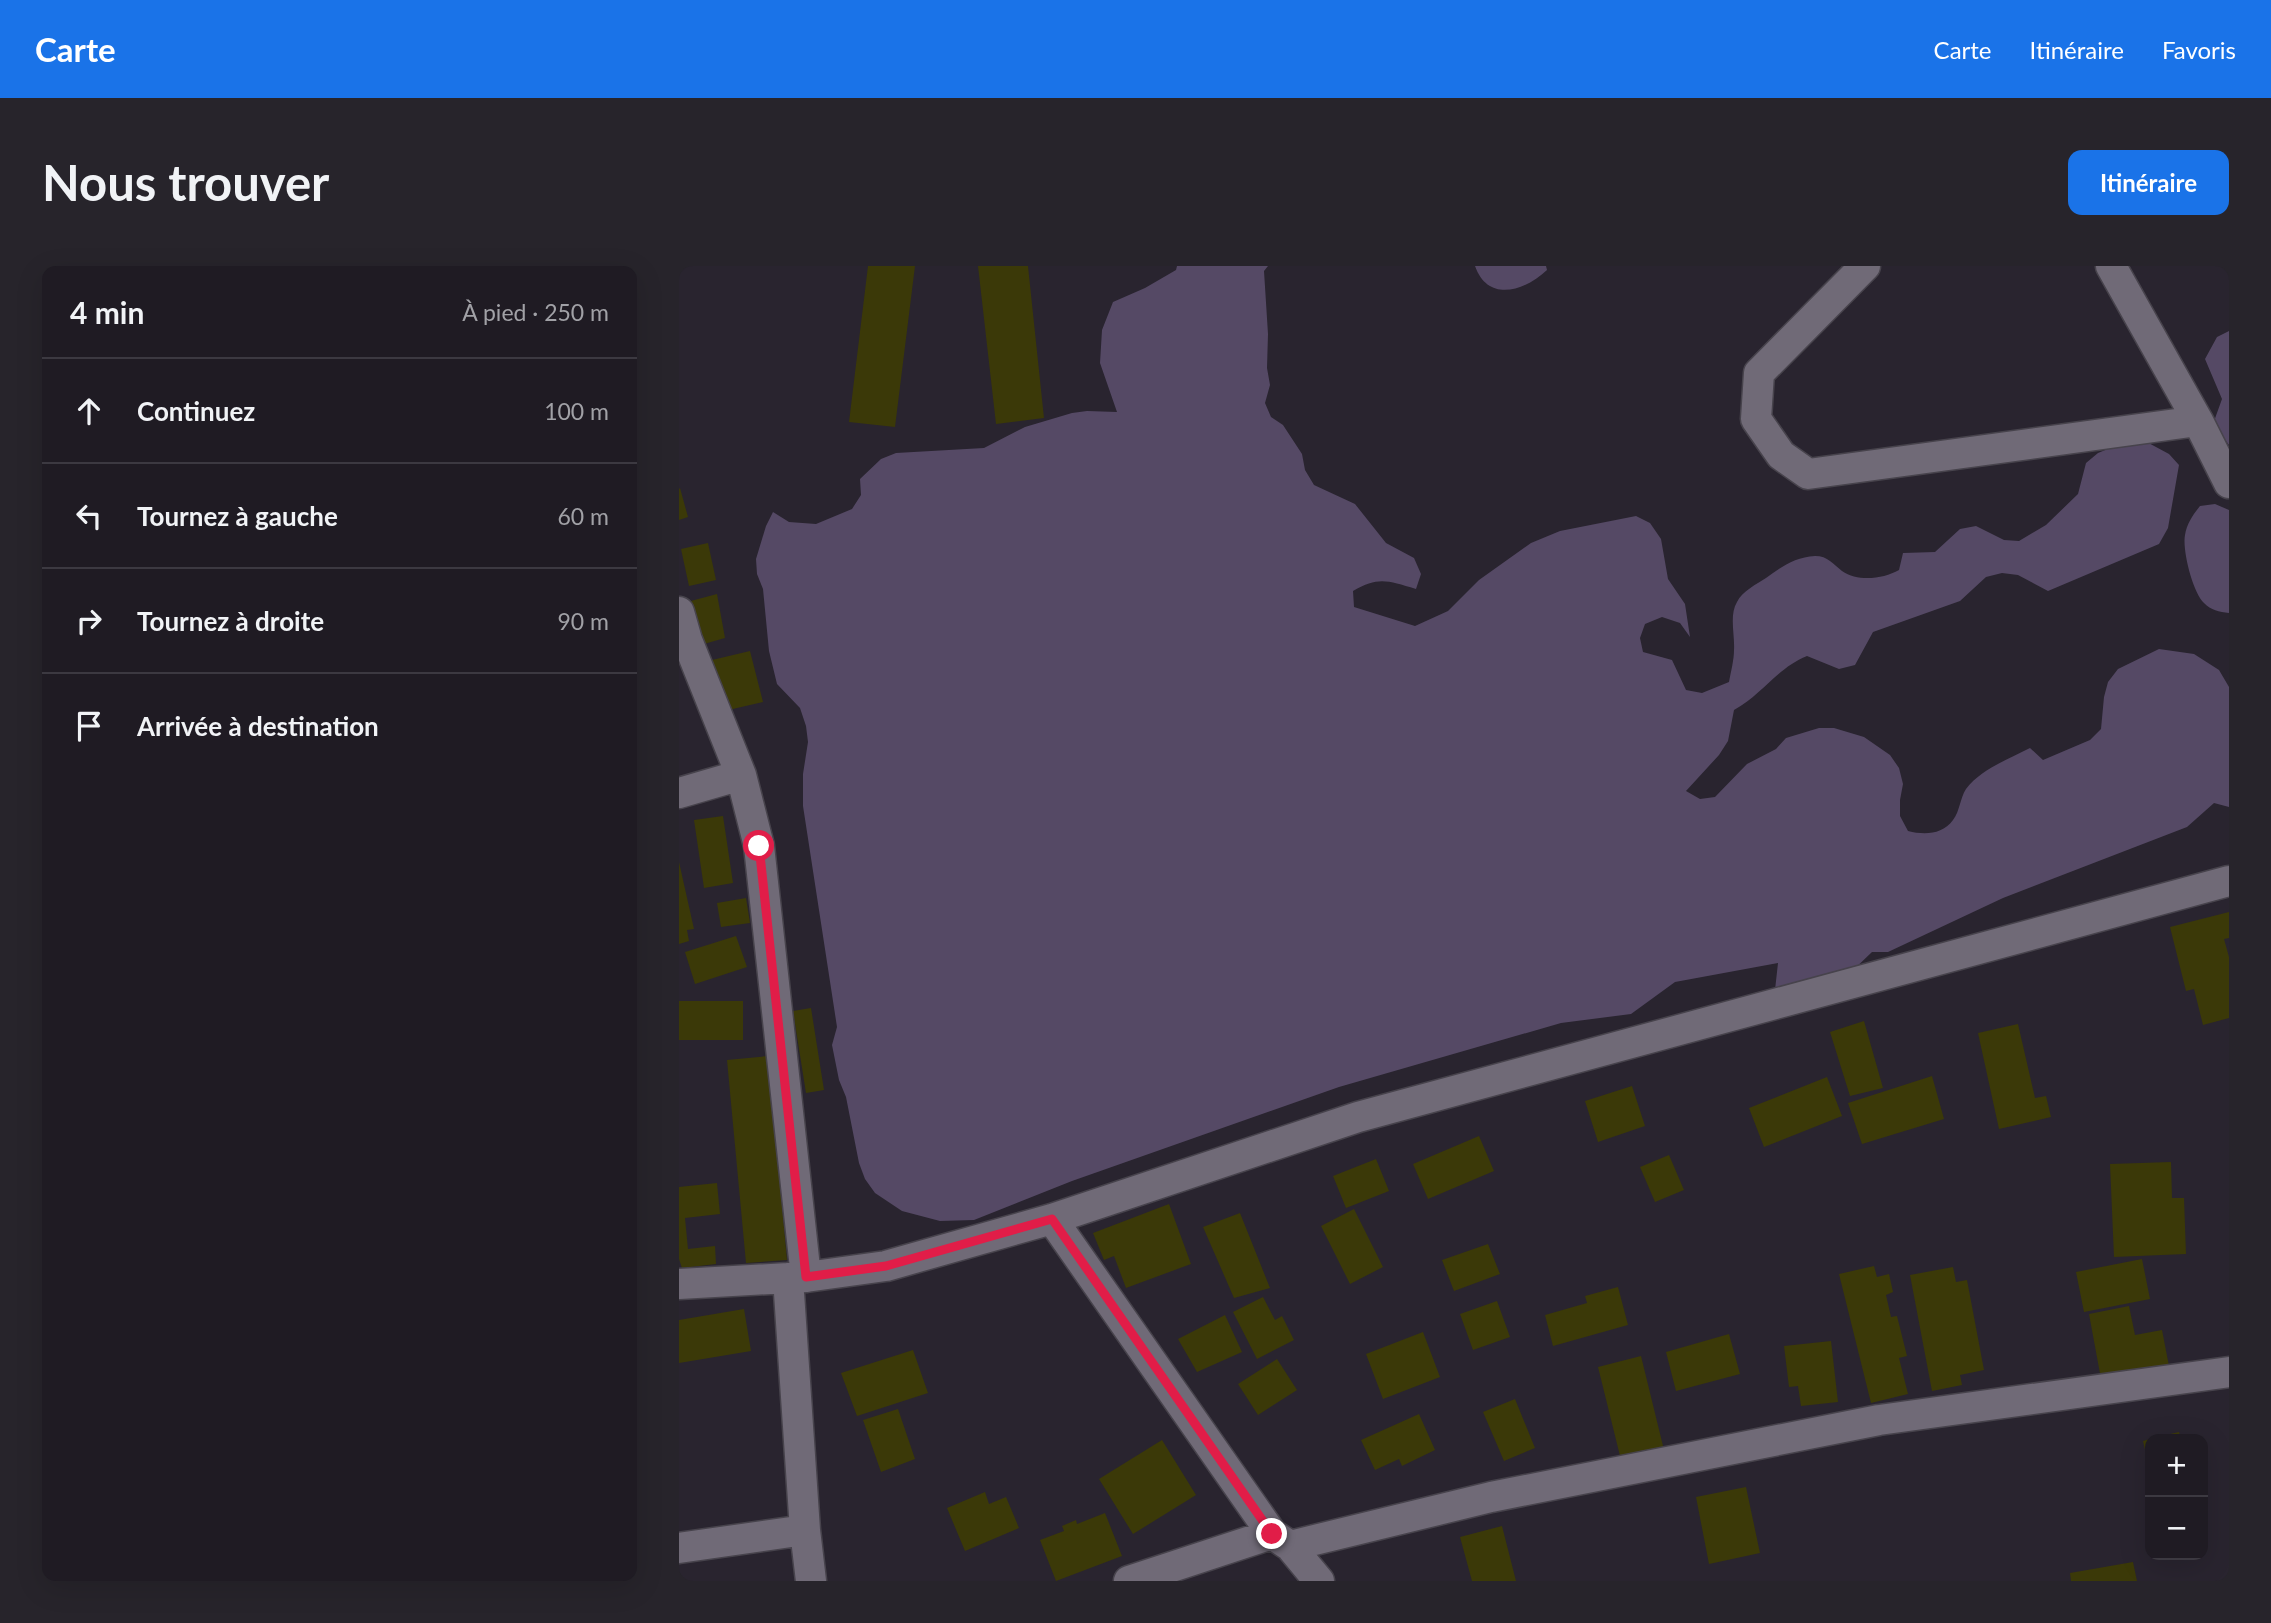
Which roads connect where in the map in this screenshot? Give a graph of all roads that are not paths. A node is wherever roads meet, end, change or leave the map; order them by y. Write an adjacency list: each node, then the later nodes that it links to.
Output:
1 (1865, 266): 3 (street)
2 (2111, 266): 3 (street)
3 (2198, 421): 4 (street)
4 (2229, 483)
5 (679, 612): 6 (street)
6 (741, 775): 7 (street); 10 (street)
7 (679, 793)
8 (2229, 881): 9 (street)
9 (1052, 1219): 10 (street); 14 (street)
10 (797, 1277): 11 (street); 13 (street)
11 (679, 1284)
12 (2229, 1372): 14 (street)
13 (805, 1531): 15 (street); 16 (street)
14 (1281, 1540): 17 (street); 18 (street)
15 (679, 1548)
16 (811, 1581)
17 (1129, 1581)
18 (1319, 1581)

